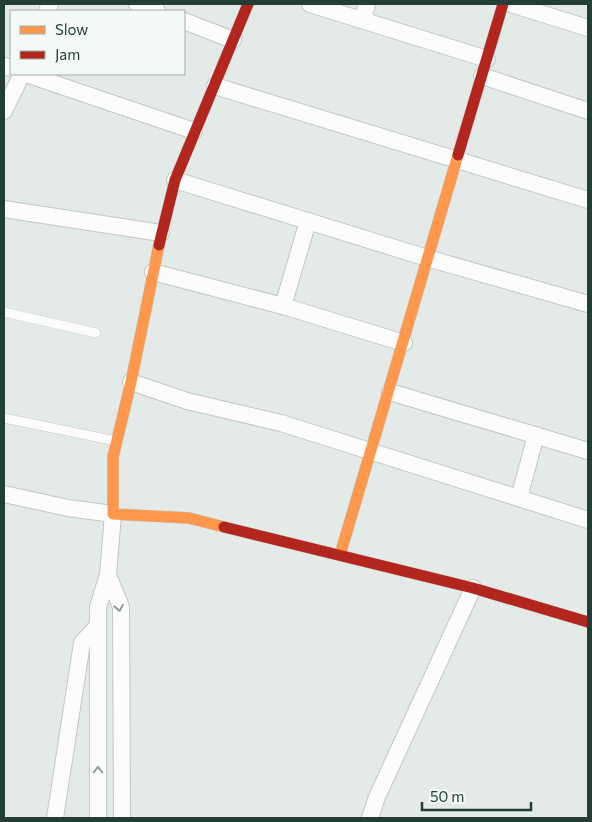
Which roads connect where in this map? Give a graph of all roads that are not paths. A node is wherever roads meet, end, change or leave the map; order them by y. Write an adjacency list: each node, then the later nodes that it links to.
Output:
1 (137, 4): 7 (street)
2 (248, 4): 11 (street)
3 (310, 4): 8 (street)
4 (368, 4): 8 (street)
5 (503, 4): 12 (street)
6 (511, 4): 10 (street)
7 (154, 10)
8 (363, 20): 12 (street)
9 (185, 21): 11 (street)
10 (588, 28)
11 (233, 40): 16 (street)
12 (487, 59): 15 (street)
13 (22, 75): 17 (street)
14 (29, 75): 19 (street)
15 (482, 76): 18 (street); 20 (street)
16 (215, 86): 19 (street); 20 (street)
17 (4, 111)
18 (588, 111)
19 (194, 131): 21 (street)
20 (457, 161): 22 (street); 26 (street)
21 (175, 180): 24 (street); 25 (street)
22 (588, 200)
23 (4, 209): 25 (street)
24 (308, 221): 26 (street); 29 (street)
25 (161, 233): 27 (street)
26 (427, 258): 28 (street); 32 (street)
27 (153, 272): 29 (street); 33 (street)
28 (588, 304)
29 (283, 306): 32 (street)
30 (4, 312): 31 (lane)
31 (96, 333)
32 (404, 343): 34 (street)
33 (131, 382): 37 (street); 39 (street)
34 (390, 392): 36 (street); 39 (street)
35 (4, 418): 37 (lane)
36 (536, 435): 38 (street); 41 (street)
37 (116, 441): 42 (street)
38 (588, 451)
39 (371, 453): 41 (street); 44 (street)
40 (4, 494): 42 (street)
41 (519, 498): 43 (street)
42 (113, 514): 44 (street); 45 (street)
43 (588, 520)
44 (340, 555): 46 (street)
45 (108, 574): 48 (street); 51 (street, one-way to 51)
46 (473, 588): 47 (street); 52 (street)
47 (588, 622)
48 (98, 625): 49 (street); 50 (street, one-way to 48)
49 (55, 818)
50 (98, 818)
51 (122, 818)
52 (370, 818)

